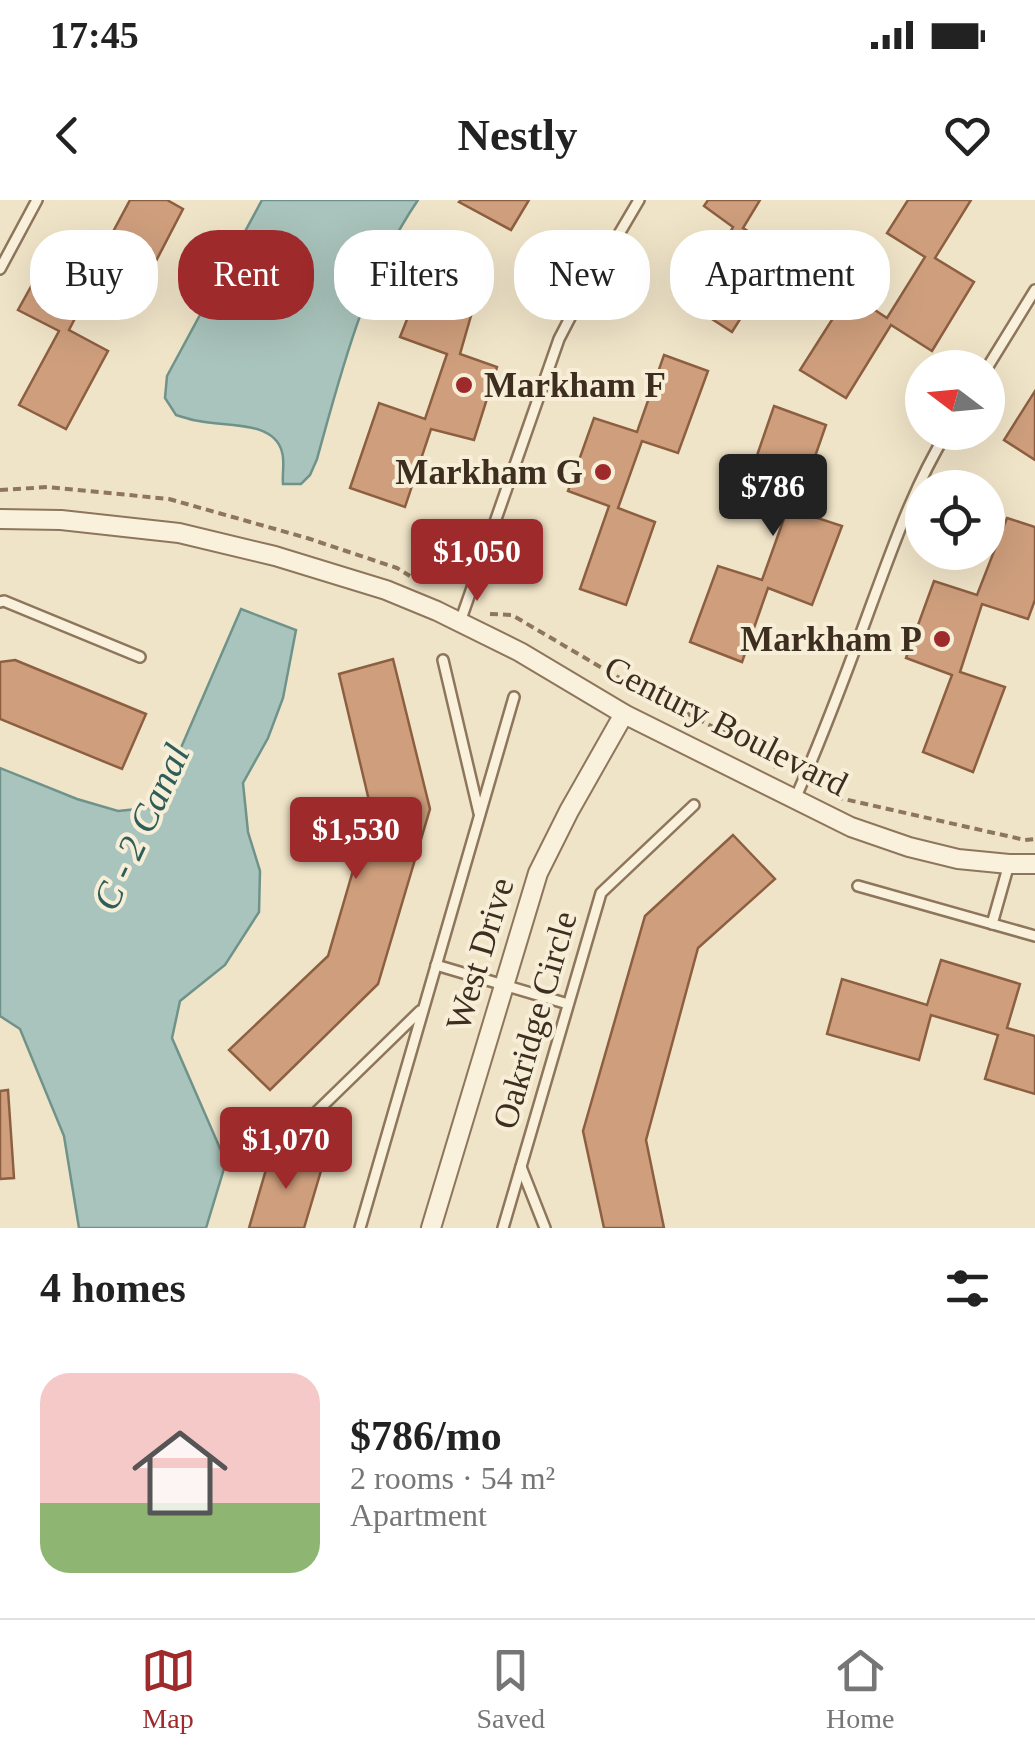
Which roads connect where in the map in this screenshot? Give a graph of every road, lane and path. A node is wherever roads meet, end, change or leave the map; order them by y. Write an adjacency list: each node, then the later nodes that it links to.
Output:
1 (37, 200): 3 (lane)
2 (639, 200): 10 (lane)
3 (0, 270)
4 (1035, 290): 5 (lane)
5 (998, 350)
6 (937, 450): 17 (lane)
7 (0, 519): 10 (street, Century Boulevard)
8 (0, 602): 11 (lane)
9 (479, 613): 15 (path)
10 (460, 622): 14 (street, Century Boulevard)
11 (140, 657)
12 (443, 660): 19 (lane)
13 (514, 697): 19 (lane)
14 (624, 714): 17 (street, Century Boulevard); 27 (street, West Drive)
15 (778, 772)
16 (829, 798): 20 (path)
17 (795, 800): 21 (street, Century Boulevard)
18 (694, 805): 28 (lane, Oakridge Circle)
19 (480, 818): 26 (lane)
20 (1035, 839)
21 (1009, 864): 22 (street, Century Boulevard); 24 (lane)
22 (1035, 864)
23 (858, 886): 24 (lane)
24 (992, 924): 25 (lane)
25 (1035, 936)
26 (436, 965): 27 (lane); 29 (lane)
27 (503, 984): 28 (lane); 33 (street, West Drive)
28 (568, 1004): 31 (lane, Oakridge Circle)
29 (423, 1009): 30 (lane); 32 (lane)
30 (304, 1124)
31 (521, 1166): 34 (lane, Oakridge Circle); 35 (lane)
32 (360, 1228)
33 (431, 1228)
34 (503, 1228)
35 (545, 1228)

